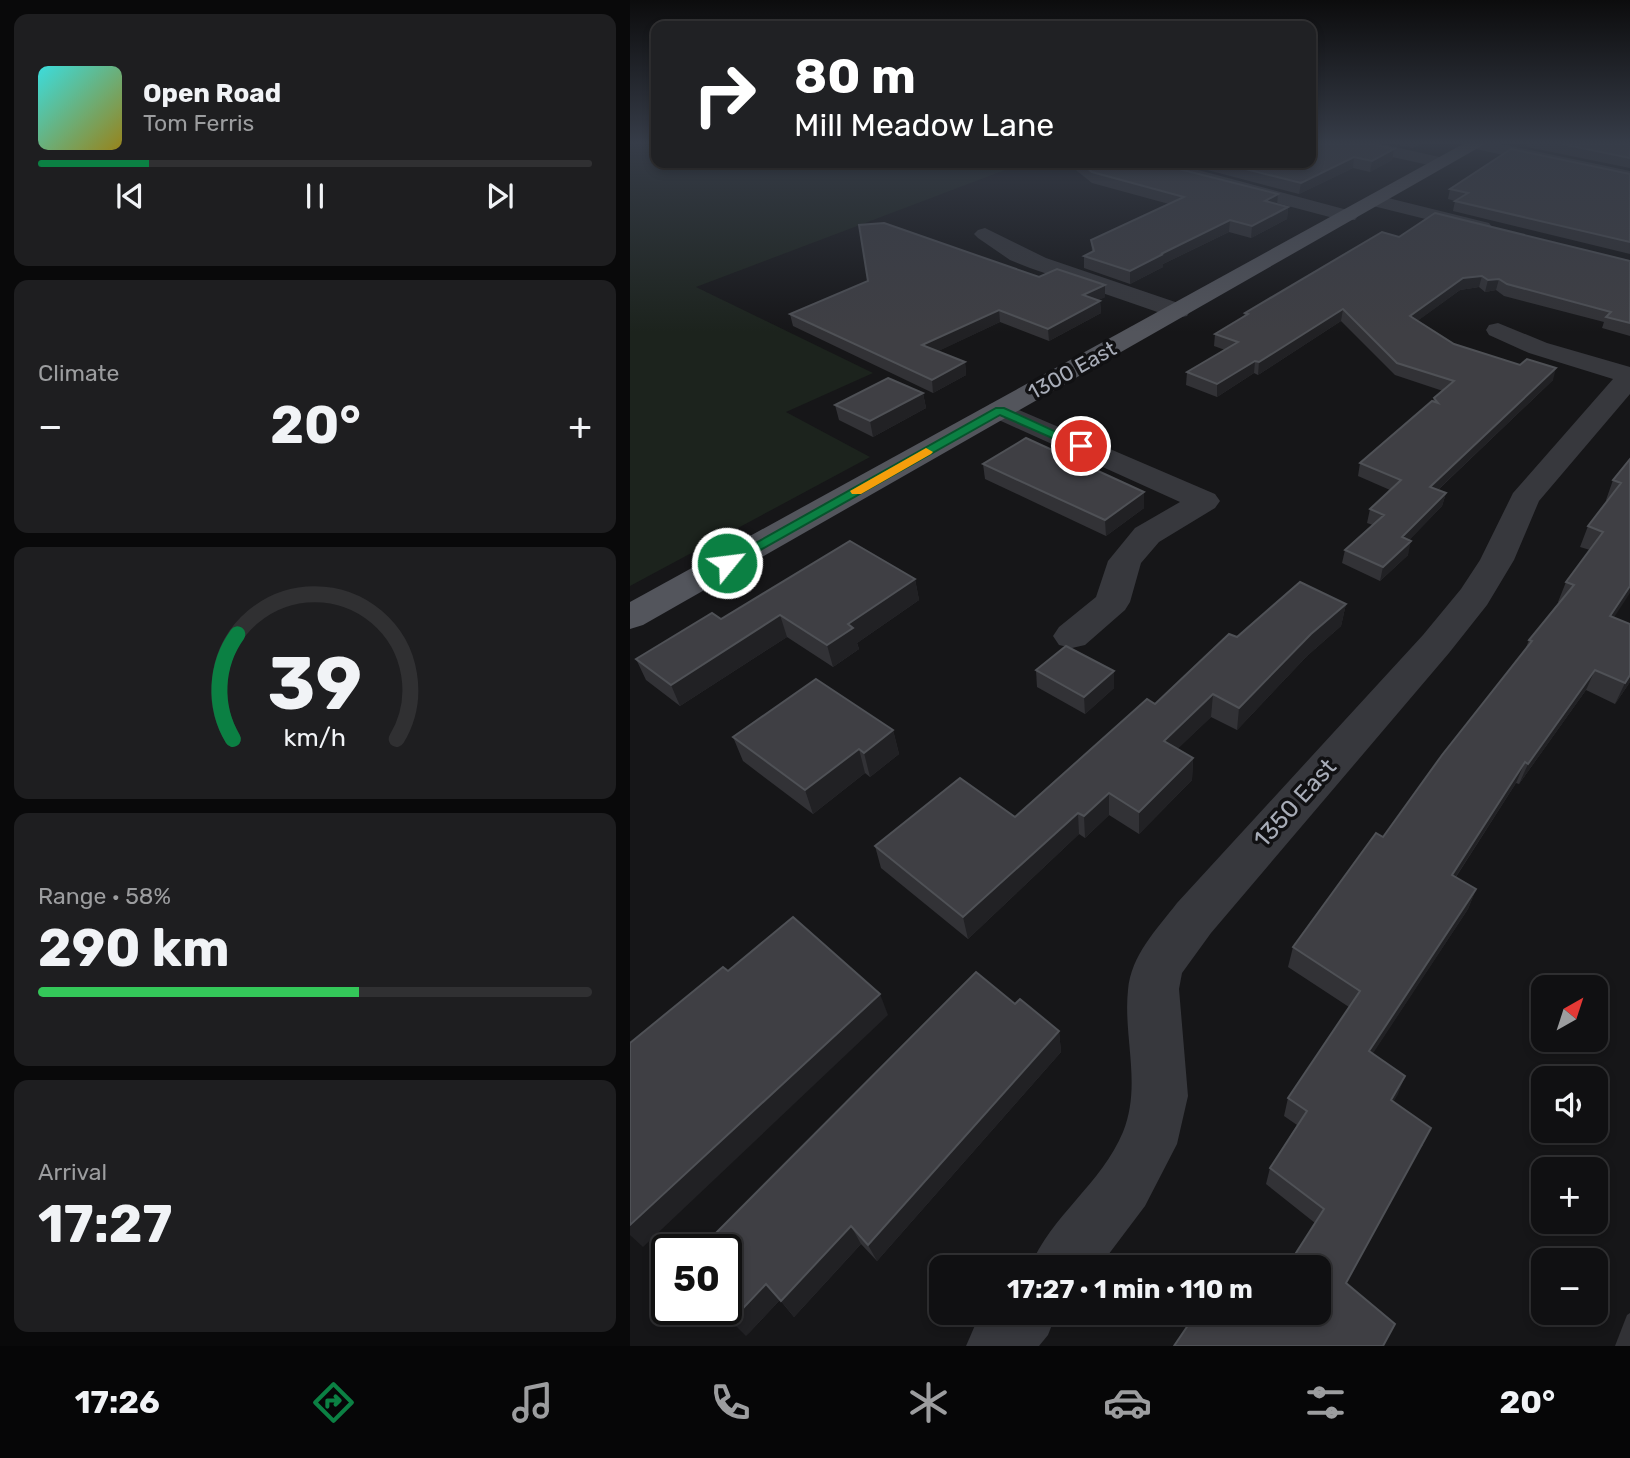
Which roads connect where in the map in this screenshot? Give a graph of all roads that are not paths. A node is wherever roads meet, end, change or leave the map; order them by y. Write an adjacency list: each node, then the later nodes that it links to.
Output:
1 (1313, 207): 4 (street)
2 (1365, 207): 4 (main road, 1300 East)
3 (1399, 207): 5 (street)
4 (1348, 216): 7 (main road, 1300 East)
5 (1496, 231)
6 (985, 234): 7 (street)
7 (1178, 311): 10 (main road, 1300 East)
8 (1498, 331): 9 (street)
9 (1630, 377): 13 (street, 1350 East)
10 (1000, 411): 11 (main road, 1300 East); 12 (street)
11 (630, 617)
12 (1072, 636)
13 (1070, 1255)
14 (1015, 1325): 15 (street)
15 (999, 1346)

